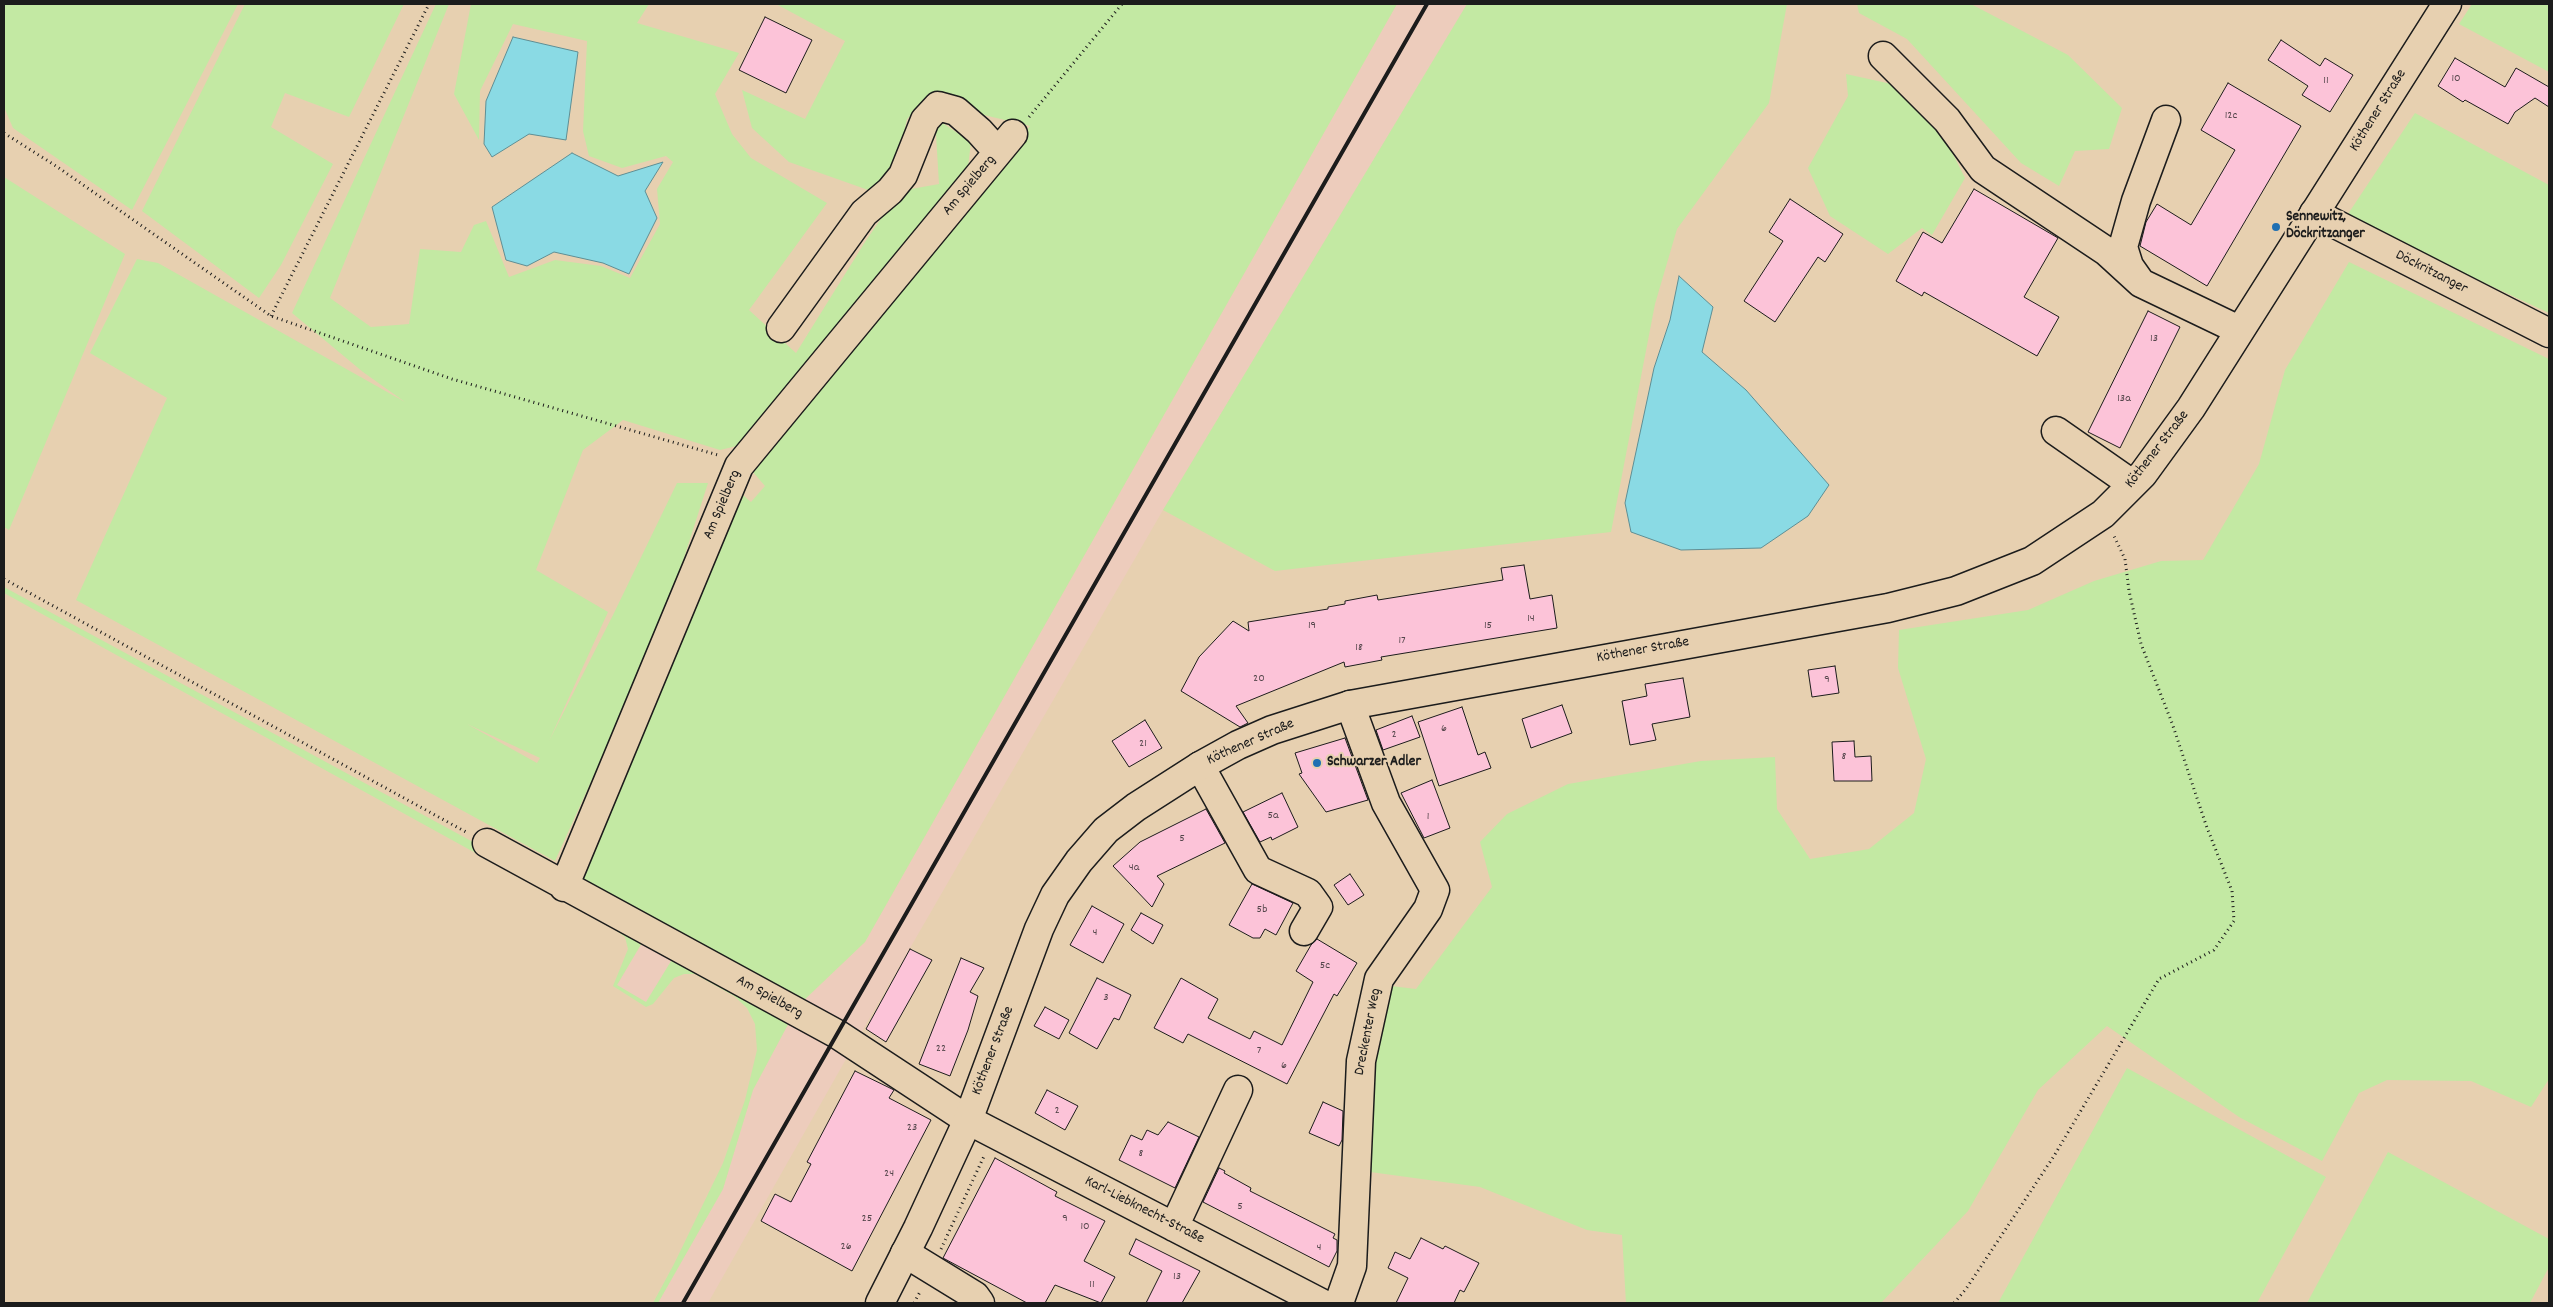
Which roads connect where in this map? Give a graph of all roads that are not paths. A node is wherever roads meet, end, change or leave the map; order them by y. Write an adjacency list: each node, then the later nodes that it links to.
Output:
1 (2447, 4): 4 (street, Köthener Straße)
2 (1883, 56): 5 (street)
3 (2166, 120): 5 (street)
4 (2314, 213): 7 (street, Köthener Straße); 8 (street, Döckritzanger)
5 (2140, 283): 7 (street)
6 (781, 328): 14 (street, Am Spielberg)
7 (2239, 330): 10 (street, Köthener Straße)
8 (2549, 333)
9 (2056, 431): 10 (street)
10 (2132, 484): 11 (street, Köthener Straße)
11 (1350, 705): 12 (street, Köthener Straße); 23 (street, Dreckenter Weg)
12 (1200, 766): 15 (street); 17 (street, Köthener Straße)
13 (487, 843): 14 (street, Am Spielberg)
14 (564, 887): 17 (street, Am Spielberg)
15 (1304, 931)
16 (1238, 1090): 18 (street)
17 (968, 1120): 18 (street, Karl-Liebknecht-Straße); 19 (street, Köthener Straße)
18 (1174, 1227): 22 (street, Karl-Liebknecht-Straße)
19 (905, 1253): 20 (street, Köthener Straße); 21 (street)
20 (880, 1303)
21 (980, 1303)
22 (1321, 1303)
23 (1339, 1303)

